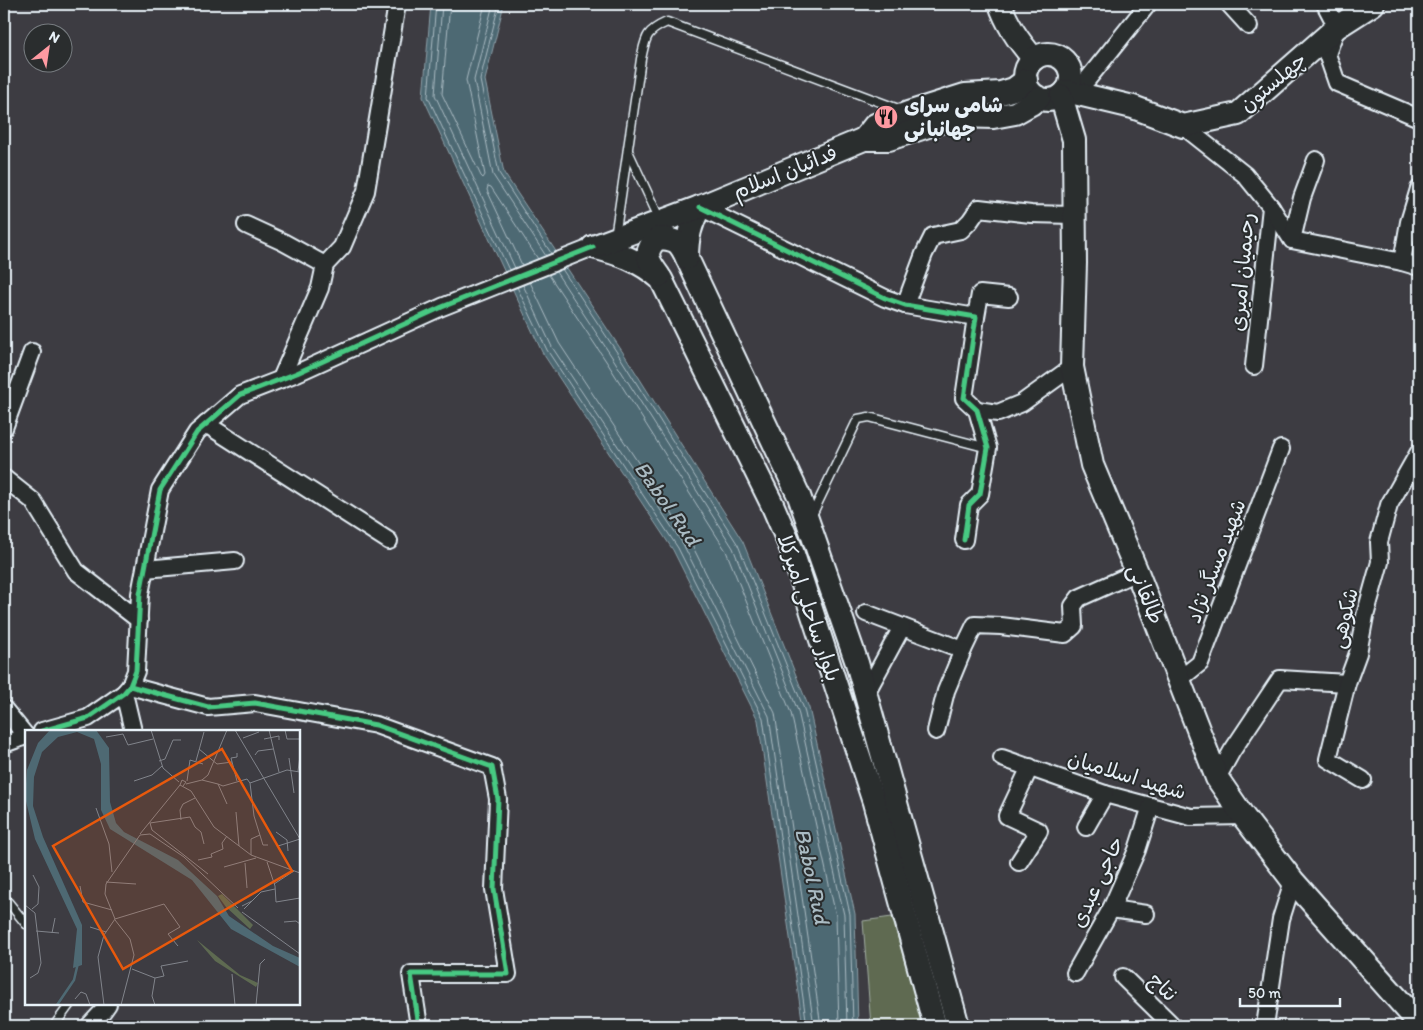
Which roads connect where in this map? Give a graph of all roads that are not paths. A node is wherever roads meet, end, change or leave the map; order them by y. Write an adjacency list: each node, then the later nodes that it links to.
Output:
1 (397, 4): 33 (street)
2 (1000, 4): 9 (main road)
3 (1148, 4): 10 (street)
4 (1229, 4): 7 (street)
5 (1325, 4): 8 (street)
6 (1373, 4): 8 (main road, چهلستون)
7 (1249, 26)
8 (1337, 27): 14 (street); 15 (main road, چهلستون)
9 (1034, 59): 10 (main road); 10 (main road)
10 (1056, 88): 11 (main road); 12 (main road); 13 (main road, فدائیان اسلام); 17 (main road, طالقانی); 18 (main road, فدائیان اسلام); 21 (main road)
11 (1102, 100): 12 (main road); 17 (main road)
12 (1133, 107): 16 (main road)
13 (908, 113): 18 (main road, فدائیان اسلام); 20 (lane)
14 (1419, 118)
15 (1216, 119): 16 (main road, چهلستون); 19 (street)
16 (1183, 126): 19 (street, رحیمیان امیری)
17 (1070, 128): 21 (main road, طالقانی)
18 (864, 139): 24 (main road, فدائیان اسلام)
19 (1211, 148): 25 (street, رحیمیان امیری)
20 (628, 151): 27 (lane); 30 (lane)
21 (1075, 158): 26 (main road, طالقانی)
22 (1316, 160): 29 (street)
23 (1419, 189): 32 (street)
24 (700, 207): 27 (main road, فدائیان اسلام); 31 (main road, بلوار ساحلی امیرکلا); 37 (street)
25 (1272, 207): 29 (street); 40 (street, رحیمیان امیری)
26 (1073, 215): 37 (street); 41 (main road, طالقانی)
27 (661, 222): 30 (main road, فدائیان اسلام)
28 (246, 225): 33 (street)
29 (1292, 240): 32 (street)
30 (604, 244): 35 (main road, بلوار ساحلی امیرکلا); 42 (street)
31 (687, 258): 35 (main road); 50 (main road, بلوار ساحلی امیرکلا)
32 (1402, 262): 34 (street)
33 (325, 265): 42 (street)
34 (1419, 267)
35 (661, 279): 93 (main road, بلوار ساحلی امیرکلا)
36 (1009, 297): 38 (street)
37 (905, 305): 38 (street)
38 (976, 317): 43 (street)
39 (32, 352): 45 (street)
40 (1254, 366)
41 (1072, 367): 43 (street); 55 (main road, طالقانی)
42 (282, 379): 44 (street)
43 (977, 410): 46 (street)
44 (206, 424): 52 (street); 54 (street)
45 (4, 428)
46 (988, 448): 50 (lane); 51 (street)
47 (1280, 449): 60 (street, شهید مسگر نژاد)
48 (1419, 452): 61 (street, شکوهی)
49 (4, 478): 57 (street)
50 (808, 523): 94 (main road, بلوار ساحلی امیرکلا)
51 (964, 540)
52 (388, 541)
53 (235, 561): 54 (street)
54 (145, 569): 57 (street)
55 (1137, 572): 59 (street); 60 (main road, طالقانی)
56 (866, 613): 58 (street)
57 (139, 620): 63 (street)
58 (902, 627): 59 (street); 62 (street)
59 (963, 650): 67 (street)
60 (1180, 679): 73 (main road, طالقانی)
61 (1347, 683): 73 (street); 74 (street, شکوهی)
62 (870, 686)
63 (127, 690): 65 (street); 66 (street); 92 (street)
64 (4, 709): 68 (street)
65 (46, 730)
66 (133, 730)
67 (936, 732)
68 (25, 735)
69 (25, 736): 70 (street)
70 (4, 744)
71 (1002, 758): 72 (street, شهید اسلامیان)
72 (1030, 767): 75 (street, شهید اسلامیان); 79 (street)
73 (1217, 778): 77 (main road, طالقانی)
74 (1363, 780)
75 (1106, 794): 76 (street, شهید اسلامیان); 78 (street)
76 (1151, 806): 77 (street, شهید اسلامیان); 82 (street, حاجی عبدی)
77 (1243, 816): 80 (main road, طالقانی)
78 (1086, 827)
79 (1019, 862)
80 (1293, 881): 89 (main road, طالقانی); 96 (street)
81 (4, 897): 84 (lane)
82 (1111, 909): 83 (street); 85 (street, حاجی عبدی)
83 (1146, 914)
84 (25, 923)
85 (1075, 973)
86 (1123, 977): 95 (street, نتاج)
87 (69, 1005): 90 (lane)
88 (107, 1005): 91 (street)
89 (1419, 1023)
90 (54, 1026)
91 (89, 1026)
92 (419, 1026)
93 (935, 1026)
94 (958, 1026)
95 (1169, 1026)
96 (1265, 1026)

